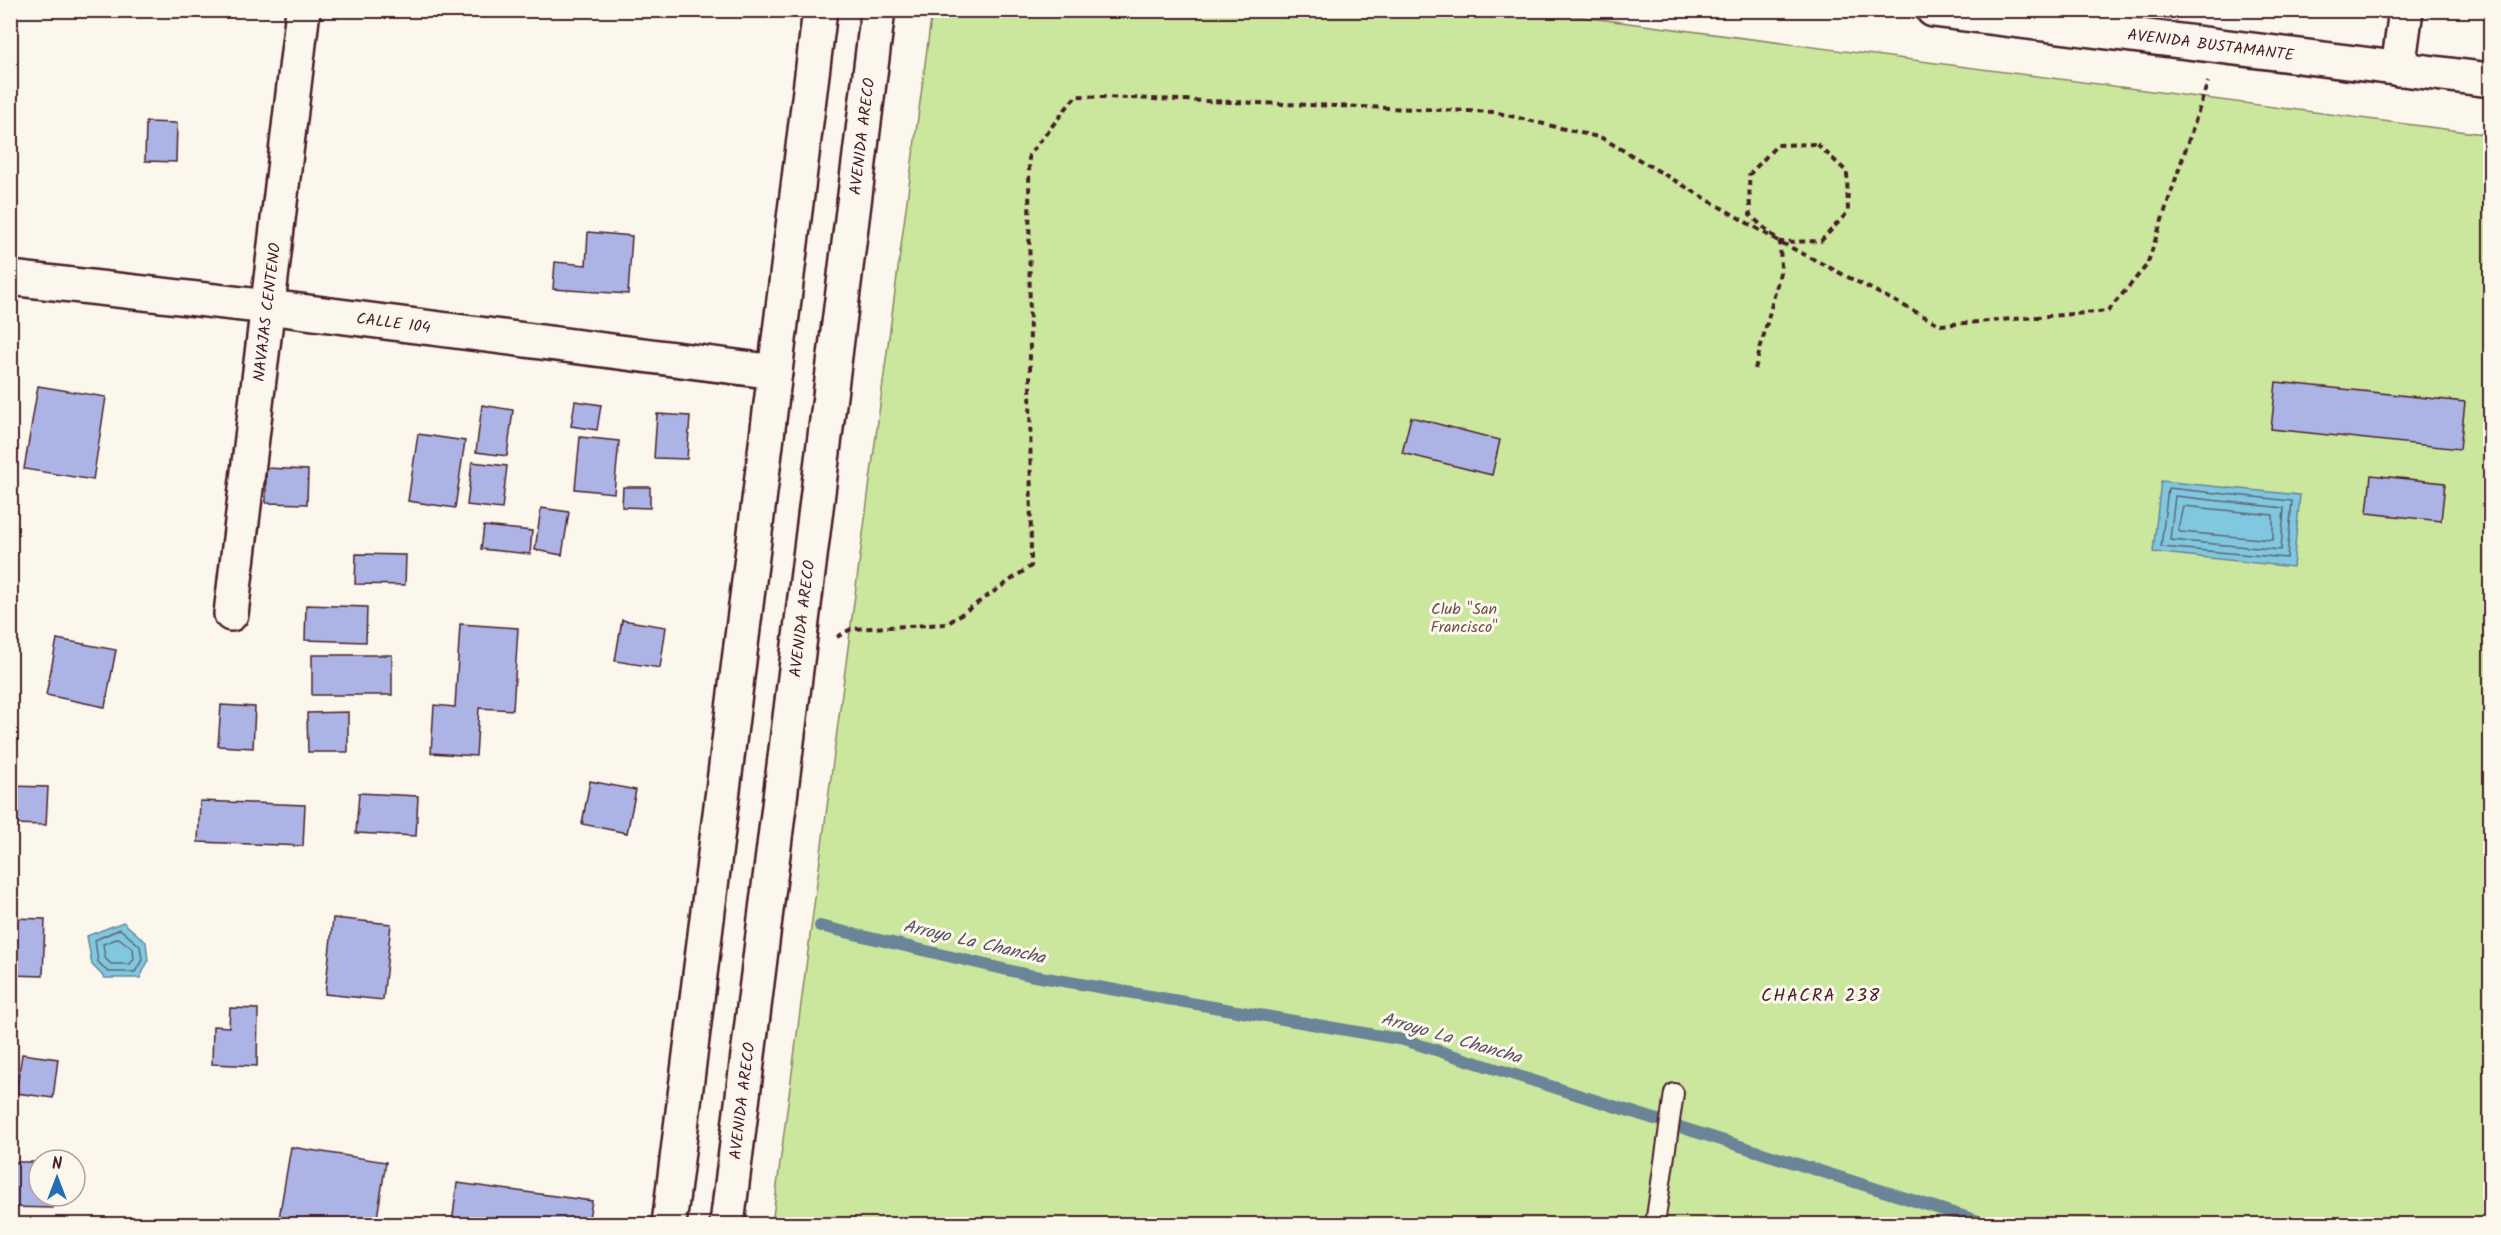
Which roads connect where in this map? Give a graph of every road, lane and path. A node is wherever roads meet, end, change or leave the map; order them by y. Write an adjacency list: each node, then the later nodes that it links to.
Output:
1 (303, 10): 11 (main road, NAVAJAS CENTENO)
2 (820, 10): 13 (main road)
3 (878, 10): 15 (main road, AVENIDA ARECO)
4 (1934, 10): 6 (main road, AVENIDA BUSTAMANTE)
5 (2406, 10): 7 (main road)
6 (2216, 48): 7 (main road, AVENIDA BUSTAMANTE); 9 (path)
7 (2398, 69): 8 (main road, AVENIDA BUSTAMANTE)
8 (2490, 80)
9 (1780, 243): 9 (path); 12 (path); 15 (path)
10 (10, 278): 11 (main road, CALLE 104)
11 (268, 308): 13 (main road, CALLE 104); 14 (main road, NAVAJAS CENTENO)
12 (1755, 369)
13 (775, 372): 17 (main road)
14 (231, 614)
15 (798, 659): 18 (main road, AVENIDA ARECO)
16 (1674, 1093): 19 (lane)
17 (669, 1224)
18 (728, 1224)
19 (1655, 1224)

